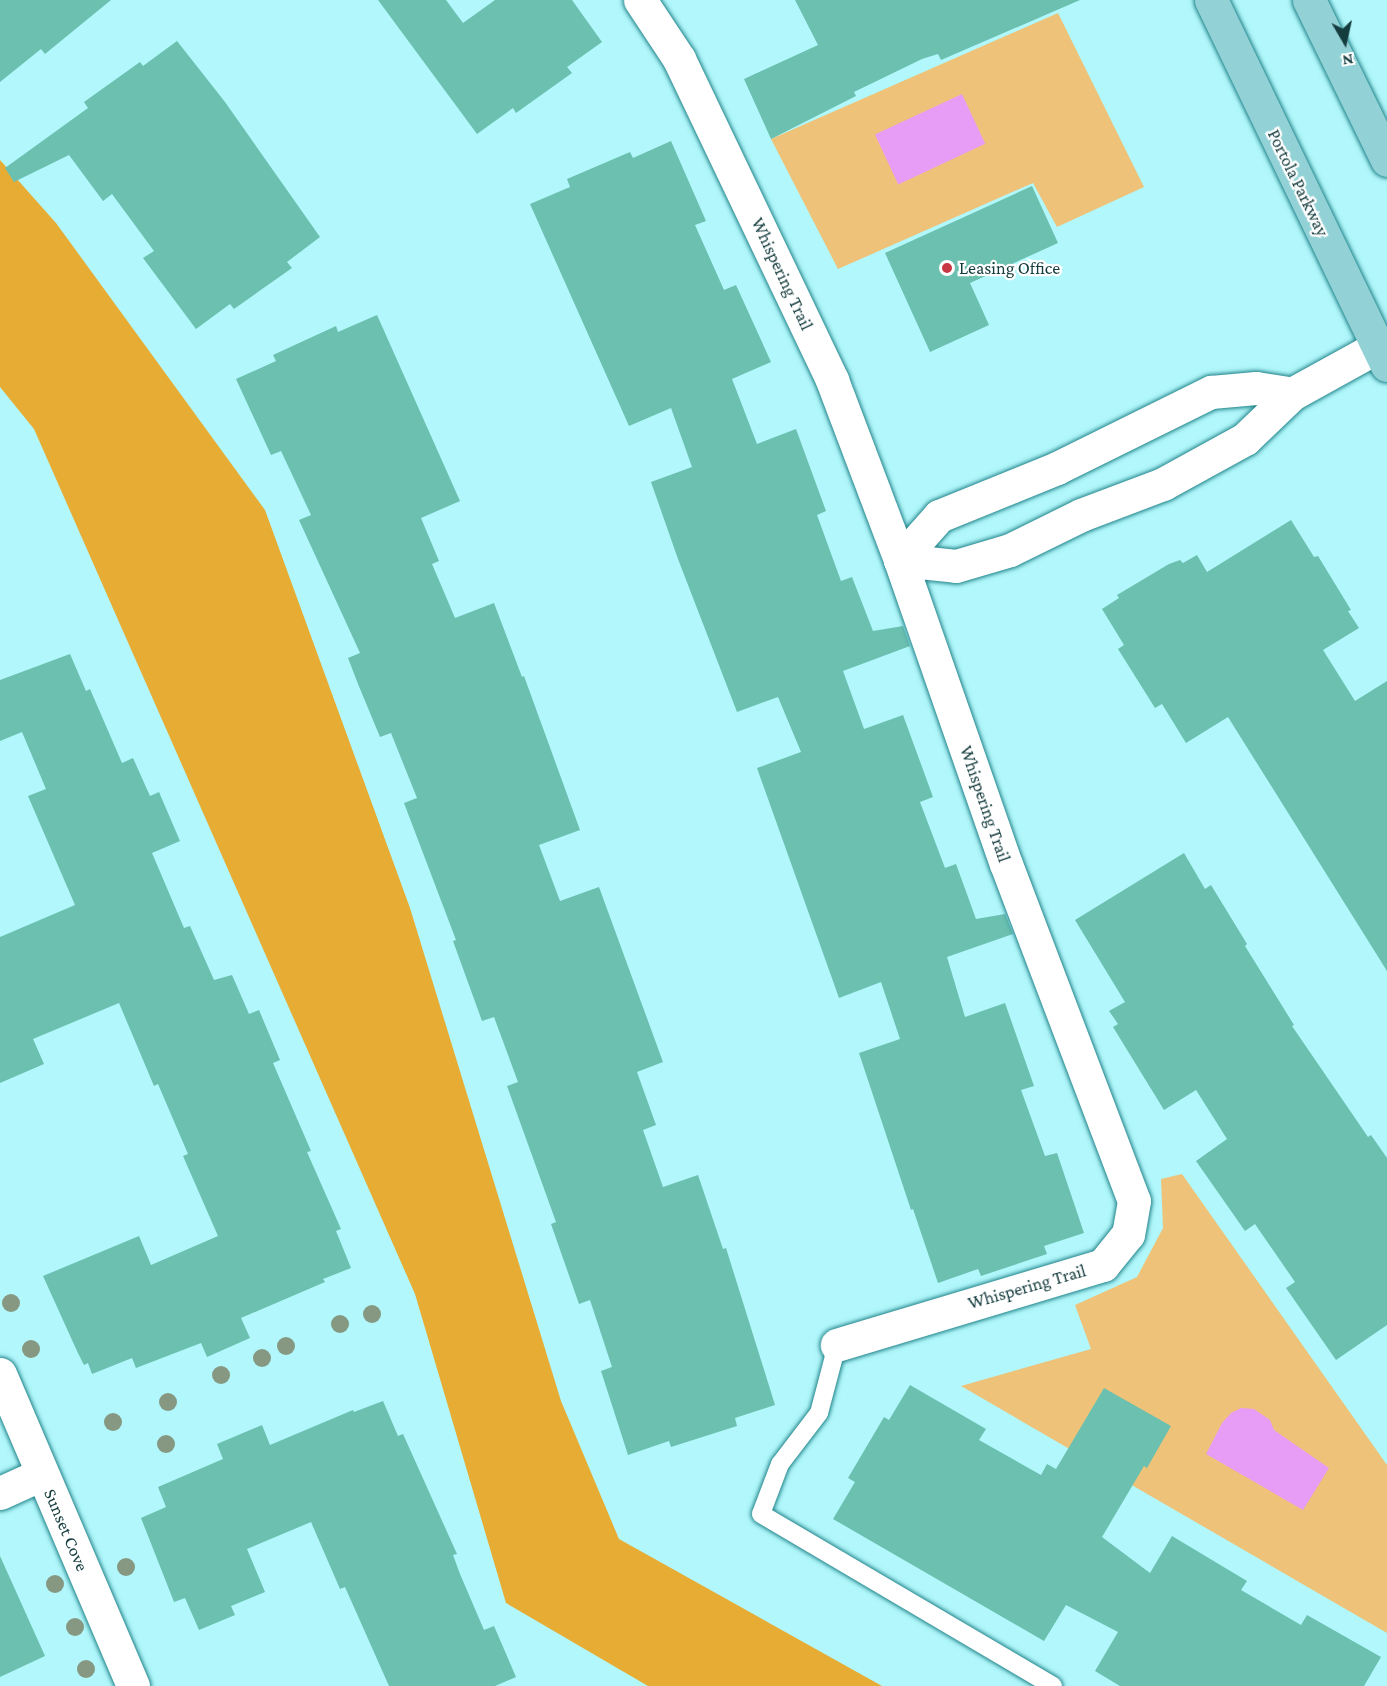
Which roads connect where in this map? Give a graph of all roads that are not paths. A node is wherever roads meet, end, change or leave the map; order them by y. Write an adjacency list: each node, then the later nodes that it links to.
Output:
1 (640, 0): 7 (street, Whispering Trail)
2 (1211, 0): 5 (main road, Portola Parkway)
3 (1309, 0): 4 (main road)
4 (1387, 160)
5 (1384, 353): 6 (street)
6 (1292, 394): 7 (street); 7 (street)
7 (900, 560): 8 (street, Whispering Trail)
8 (837, 1345): 13 (lane, Whispering Trail)
9 (0, 1374): 10 (street, Sunset Cove)
10 (42, 1474): 11 (street); 12 (street, Sunset Cove)
11 (0, 1493)
12 (133, 1686)
13 (1053, 1686)

